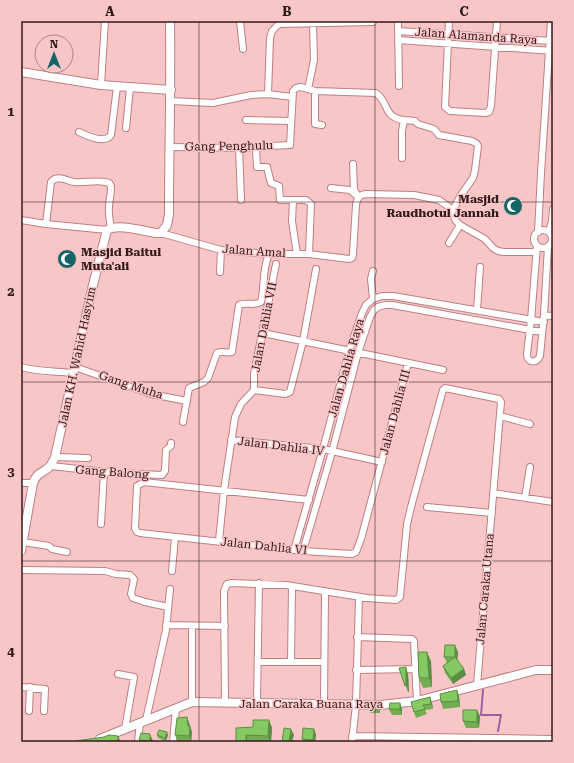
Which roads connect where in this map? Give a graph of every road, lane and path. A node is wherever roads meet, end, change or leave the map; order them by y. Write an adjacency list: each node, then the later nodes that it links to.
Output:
1 (106, 21): 21 (street)
2 (170, 21): 26 (street)
3 (240, 21): 18 (street)
4 (398, 21): 11 (street)
5 (449, 21): 12 (street)
6 (497, 21): 13 (street)
7 (552, 21): 15 (street)
8 (279, 22): 9 (street); 28 (street)
9 (317, 22): 10 (street); 25 (street)
10 (373, 22)
11 (398, 31): 12 (street, Jalan Alamanda Raya); 14 (street)
12 (448, 34): 13 (street, Jalan Alamanda Raya); 16 (street)
13 (496, 37): 15 (street, Jalan Alamanda Raya); 17 (street)
14 (398, 40): 16 (street, Jalan Alamanda Raya); 22 (street)
15 (551, 41): 19 (street)
16 (448, 43): 17 (street, Jalan Alamanda Raya); 17 (street)
17 (495, 47): 19 (street, Jalan Alamanda Raya)
18 (243, 49)
19 (551, 51): 52 (street)
20 (21, 72): 21 (street)
21 (101, 85): 23 (street)
22 (400, 86)
23 (118, 87): 24 (street); 36 (street)
24 (130, 88): 26 (street); 35 (street)
25 (308, 89): 27 (street); 29 (street)
26 (171, 90): 30 (street)
27 (315, 91): 32 (street); 34 (street)
28 (268, 94): 29 (street); 30 (street)
29 (292, 97): 33 (street)
30 (170, 101): 37 (street)
31 (246, 120): 33 (street)
32 (404, 120): 40 (street); 47 (street)
33 (291, 121): 39 (street, Gang Penghulu)
34 (322, 125)
35 (126, 128)
36 (79, 132)
37 (168, 147): 38 (street, Gang Penghulu); 53 (street)
38 (239, 148): 39 (street, Gang Penghulu); 44 (street)
39 (256, 148): 45 (street)
40 (402, 158)
41 (354, 164): 43 (street)
42 (331, 188): 43 (street)
43 (359, 197): 47 (street); 61 (street, Jalan Amal)
44 (241, 200)
45 (293, 200): 60 (street); 61 (street)
46 (553, 209): 54 (street)
47 (452, 212): 50 (street)
48 (21, 220): 49 (street)
49 (46, 224): 51 (street); 51 (street)
50 (460, 225): 55 (street); 57 (street)
51 (109, 229): 53 (street); 80 (street, Jalan KH. Wahid Hasyim)
52 (538, 232): 54 (street); 57 (street)
53 (161, 233): 58 (street, Jalan Amal)
54 (551, 233): 56 (street)
55 (449, 243)
56 (550, 246): 57 (street); 70 (street)
57 (537, 249): 71 (street)
58 (221, 250): 59 (street, Jalan Amal); 66 (street)
59 (269, 254): 60 (street, Jalan Amal); 83 (street)
60 (297, 254): 61 (street, Jalan Amal)
61 (309, 254)
62 (276, 264): 74 (street, Jalan Dahlia VII)
63 (480, 267): 68 (street)
64 (316, 269): 75 (street)
65 (374, 271): 67 (street)
66 (220, 272)
67 (373, 299): 68 (street); 76 (street, Jalan Dahlia Raya)
68 (477, 310): 71 (street)
69 (553, 316): 70 (street)
70 (544, 318): 71 (street); 73 (street)
71 (531, 320): 72 (street)
72 (530, 330): 73 (street, Jalan Dahlia Raya); 73 (street); 77 (street, Jalan Dahlia Raya)
73 (542, 332)
74 (263, 333): 75 (street); 82 (street, Jalan Dahlia VII)
75 (303, 341): 76 (street); 82 (street)
76 (349, 351): 77 (street); 89 (street, Jalan Dahlia Raya)
77 (358, 353): 78 (street); 90 (street, Jalan Dahlia Raya)
78 (408, 363): 81 (street); 93 (street, Jalan Dahlia III)
79 (21, 367): 80 (street, Gang Muha)
80 (75, 370): 83 (street, Gang Muha); 91 (street, Jalan KH. Wahid Hasyim)
81 (443, 370)
82 (254, 390): 87 (street)
83 (187, 401): 85 (street)
84 (500, 416): 86 (street); 100 (street, Jalan Caraka Utana); 121 (street, Jalan Caraka Utana)
85 (183, 422)
86 (530, 424)
87 (231, 440): 89 (street, Jalan Dahlia IV); 99 (street)
88 (171, 443): 96 (street, Gang Balong)
89 (323, 449): 90 (street, Jalan Dahlia IV); 102 (street, Jalan Dahlia Raya)
90 (332, 452): 93 (street, Jalan Dahlia III); 112 (street, Jalan Dahlia Raya)
91 (55, 457): 92 (street); 94 (street, Jalan KH. Wahid Hasyim)
92 (88, 458)
93 (382, 462): 114 (street, Jalan Dahlia III)
94 (50, 466): 96 (street, Gang Balong); 98 (street, Jalan KH. Wahid Hasyim)
95 (530, 467): 101 (street)
96 (104, 472): 106 (street)
97 (21, 483): 98 (street)
98 (33, 483): 109 (street)
99 (224, 490): 102 (street); 107 (street, Jalan Dahlia VI); 108 (street)
100 (493, 493): 101 (street); 105 (street, Jalan Caraka Utana)
101 (525, 498): 103 (street)
102 (309, 500): 110 (street, Jalan Dahlia Raya)
103 (553, 502)
104 (428, 507): 105 (street)
105 (492, 512): 134 (street, Jalan Caraka Utana)
106 (101, 524)
107 (175, 537): 108 (street, Jalan Dahlia VI); 116 (street)
108 (219, 541): 110 (street, Jalan Dahlia VI)
109 (23, 542): 111 (street); 113 (street)
110 (294, 550): 112 (street, Jalan Dahlia VI)
111 (21, 551)
112 (303, 551): 114 (street, Jalan Dahlia VI)
113 (67, 552)
114 (352, 554)
115 (21, 570): 122 (street)
116 (172, 571)
117 (259, 583): 118 (street); 125 (street); 127 (street)
118 (292, 586): 120 (street); 128 (street)
119 (170, 589): 122 (street)
120 (325, 592): 121 (street); 129 (street)
121 (359, 597): 126 (street)
122 (168, 607): 123 (street)
123 (166, 625): 124 (street); 146 (street)
124 (192, 626): 125 (street); 138 (street)
125 (225, 626): 139 (street)
126 (357, 637): 130 (street); 131 (street)
127 (258, 662): 128 (street); 140 (street)
128 (291, 662): 129 (street)
129 (324, 662): 141 (street)
130 (415, 669): 131 (street); 137 (street)
131 (356, 670): 142 (street)
132 (553, 670): 134 (street, Jalan Caraka Buana Raya)
133 (118, 674): 147 (street)
134 (479, 685): 137 (street, Jalan Caraka Buana Raya)
135 (21, 687): 136 (street)
136 (30, 687): 144 (street); 145 (street)
137 (416, 701): 142 (street, Jalan Caraka Buana Raya)
138 (192, 702): 139 (street, Jalan Caraka Buana Raya); 143 (street, Jalan Caraka Buana Raya)
139 (225, 703): 140 (street, Jalan Caraka Buana Raya)
140 (257, 704): 141 (street, Jalan Caraka Buana Raya)
141 (324, 704): 142 (street, Jalan Caraka Buana Raya)
142 (356, 705): 148 (street)
143 (176, 708): 146 (street, Jalan Caraka Buana Raya); 154 (street)
144 (29, 711)
145 (44, 712)
146 (143, 721): 147 (street, Jalan Caraka Buana Raya); 153 (street)
147 (125, 729): 150 (street, Jalan Caraka Buana Raya)
148 (352, 739): 151 (street)
149 (553, 739): 151 (street)
150 (104, 740): 152 (street, Jalan Caraka Buana Raya)
151 (465, 740)
152 (90, 741)
153 (138, 742)
154 (173, 742)

